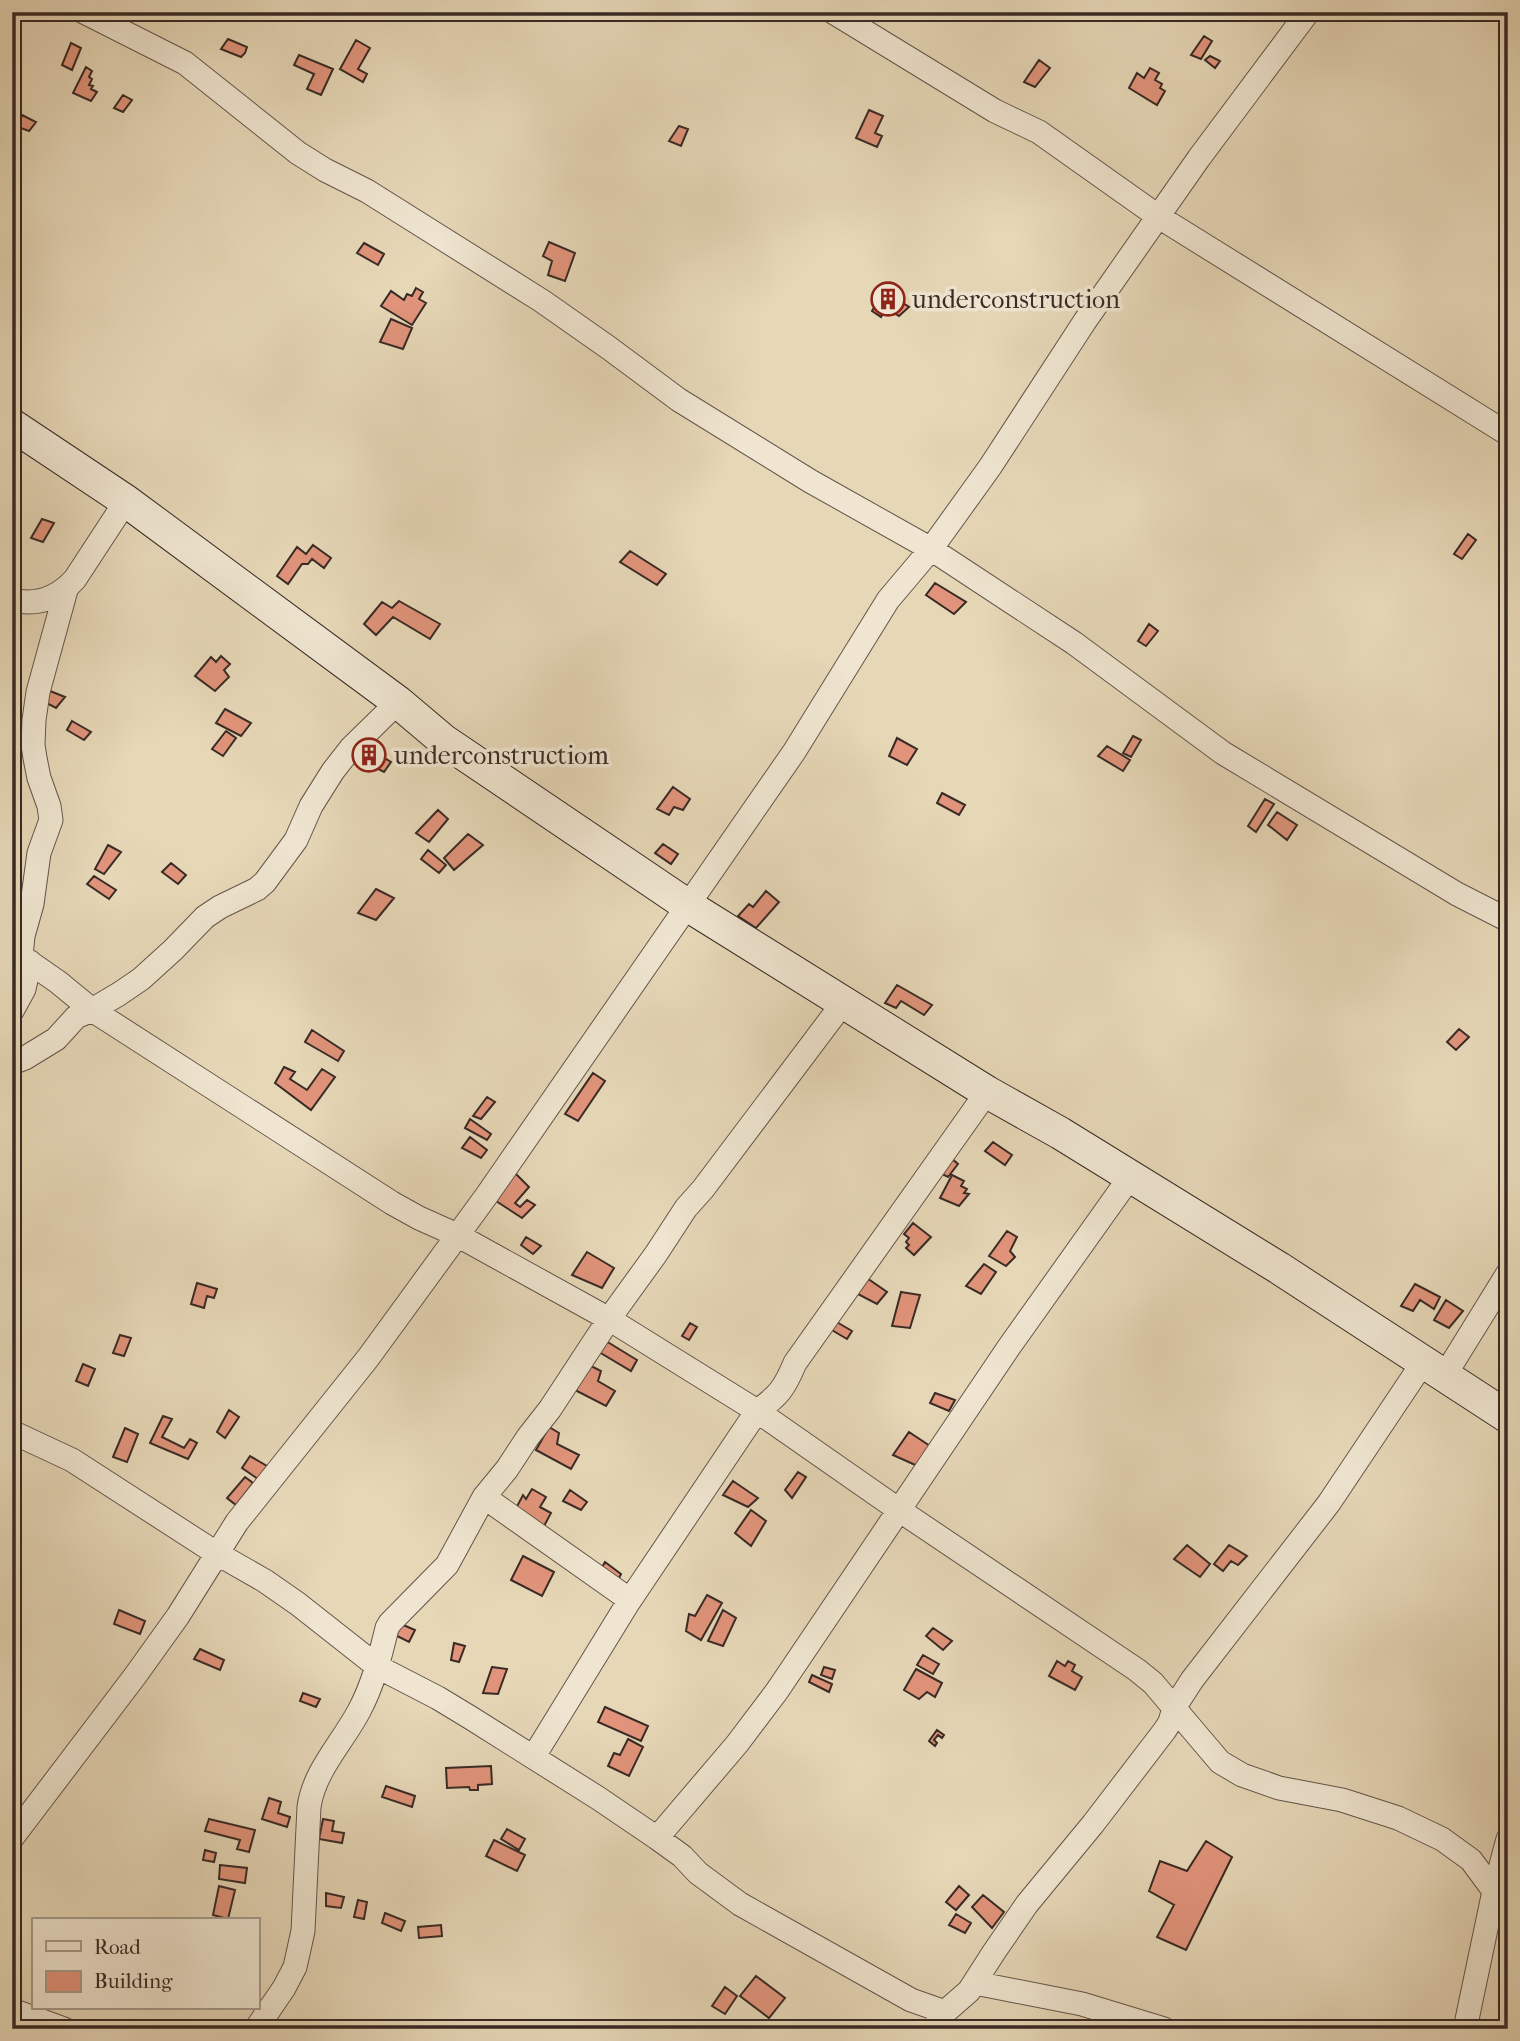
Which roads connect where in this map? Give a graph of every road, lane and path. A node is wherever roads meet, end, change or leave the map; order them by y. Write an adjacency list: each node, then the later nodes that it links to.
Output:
1 (84, 12): 8 (street)
2 (834, 12): 4 (street)
3 (1308, 12): 4 (street)
4 (1159, 217): 6 (street); 8 (street)
5 (12, 425): 7 (street)
6 (1508, 434)
7 (126, 501): 9 (street); 11 (street)
8 (931, 549): 12 (street); 13 (street)
9 (66, 590): 10 (street); 14 (street)
10 (12, 600)
11 (398, 702): 12 (street); 16 (street)
12 (687, 905): 15 (street); 21 (street)
13 (1508, 920)
14 (21, 956): 16 (street); 17 (street)
15 (843, 1003): 19 (street); 23 (street)
16 (92, 1010): 18 (street); 21 (street)
17 (12, 1011)
18 (12, 1063)
19 (987, 1092): 20 (street); 25 (street)
20 (1130, 1177): 24 (street); 29 (street)
21 (457, 1235): 23 (street); 30 (street)
22 (1508, 1273): 24 (street)
23 (609, 1319): 25 (street); 28 (street)
24 (1435, 1368): 26 (street); 33 (street)
25 (757, 1411): 29 (street); 31 (street)
26 (1508, 1417)
27 (12, 1432): 30 (street)
28 (484, 1497): 31 (street); 32 (street)
29 (900, 1510): 33 (street); 36 (street)
30 (216, 1553): 32 (street); 35 (street)
31 (630, 1600): 34 (street)
32 (378, 1667): 34 (street); 43 (street)
33 (1174, 1708): 38 (street); 39 (street)
34 (534, 1756): 36 (street)
35 (12, 1838)
36 (657, 1838): 41 (street)
37 (1508, 1839): 38 (street)
38 (1494, 1891): 45 (street)
39 (975, 1983): 41 (street); 44 (street)
40 (12, 2011): 42 (street)
41 (939, 2020)
42 (64, 2029)
43 (256, 2029)
44 (1164, 2029)
45 (1465, 2029)

